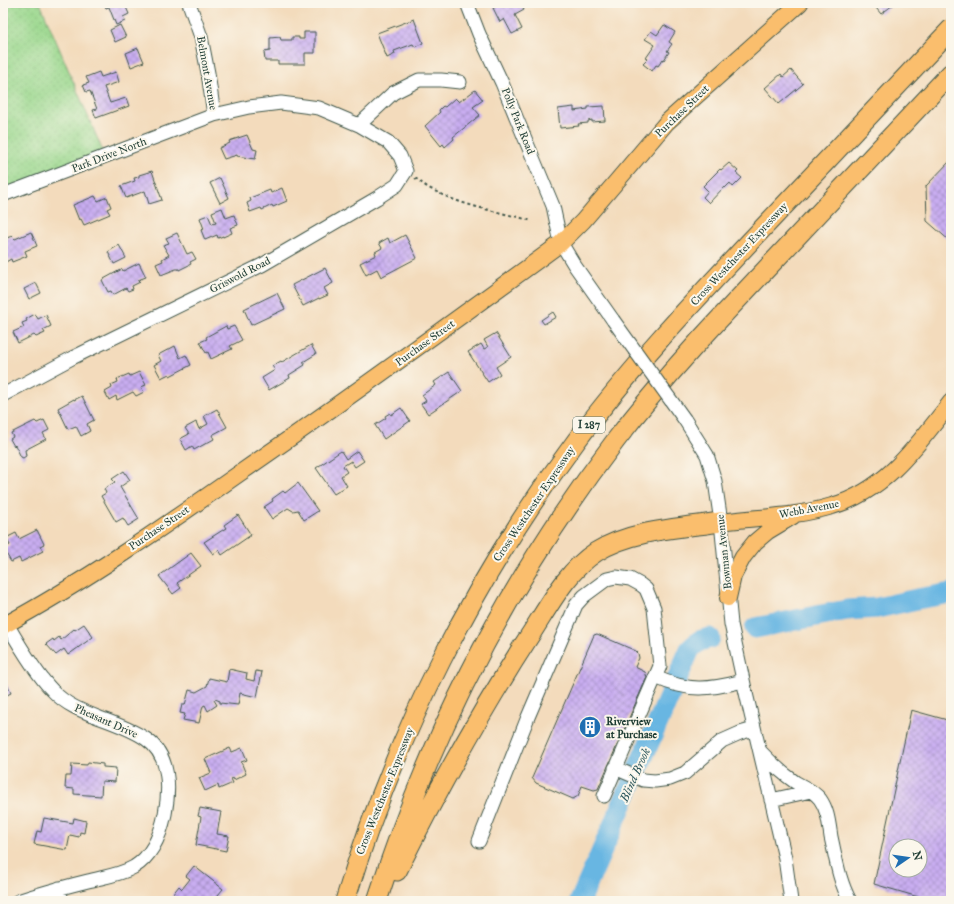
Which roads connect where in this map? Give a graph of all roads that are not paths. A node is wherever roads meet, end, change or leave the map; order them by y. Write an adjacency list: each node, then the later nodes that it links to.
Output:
1 (189, 3): 7 (street, Belmont Avenue)
2 (467, 3): 10 (street, Polly Park Road)
3 (800, 3): 10 (main road, Purchase Street)
4 (951, 29): 29 (highway, Cross Westchester Expressway / I 287)
5 (951, 73): 30 (highway, I 287)
6 (460, 82): 8 (street)
7 (214, 115): 8 (street, Belmont Avenue); 9 (street, Park Drive North)
8 (359, 124): 11 (street, Griswold Road)
9 (3, 195)
10 (561, 243): 14 (street, Bowman Avenue, bridge); 16 (main road, Purchase Street)
11 (3, 395)
12 (951, 402): 13 (main road, Webb Avenue)
13 (797, 513): 14 (main road, Webb Avenue); 15 (main road)
14 (721, 522): 15 (street, Bowman Avenue); 31 (highway)
15 (728, 598): 18 (street, Bowman Avenue)
16 (5, 625): 26 (street, Pheasant Drive)
17 (660, 679): 18 (street); 21 (street); 25 (street)
18 (743, 681): 19 (street, Bowman Avenue)
19 (754, 729): 20 (street, Bowman Avenue); 21 (street)
20 (759, 750): 22 (street); 24 (street, Bowman Avenue)
21 (620, 770): 23 (street)
22 (812, 791): 24 (street); 33 (street)
23 (604, 796)
24 (771, 800): 32 (street, Bowman Avenue)
25 (479, 841)
26 (58, 888): 27 (street, Pheasant Drive); 28 (street)
27 (18, 901)
28 (62, 901)
29 (345, 901)
30 (377, 901)
31 (383, 901)
32 (791, 901)
33 (850, 901)

